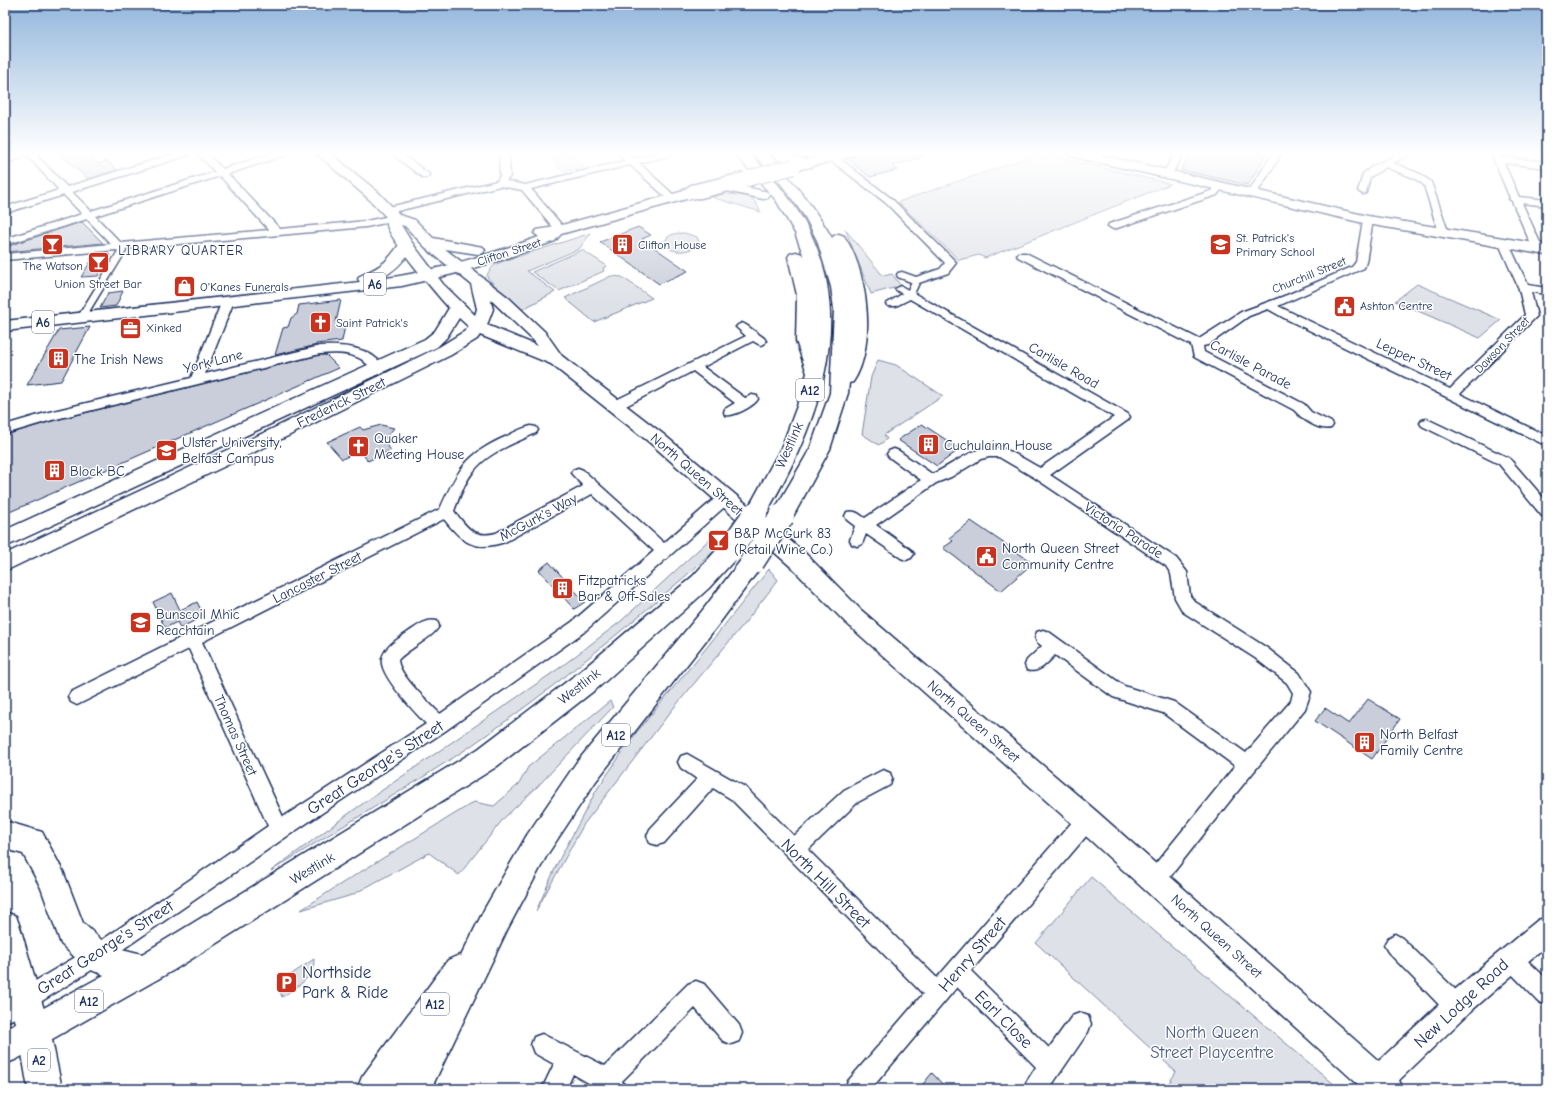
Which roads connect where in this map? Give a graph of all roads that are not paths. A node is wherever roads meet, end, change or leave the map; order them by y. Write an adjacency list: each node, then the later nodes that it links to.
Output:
1 (24, 204): 18 (street)
2 (79, 204): 20 (street)
3 (124, 204): 20 (street)
4 (251, 204): 25 (street)
5 (381, 204): 19 (main road, North Queen Street)
6 (409, 204): 19 (street)
7 (538, 204): 24 (street)
8 (653, 204): 24 (main road, Clifton Street / A6)
9 (769, 204): 21 (main road)
10 (785, 204): 62 (main road, Westlink / A12)
11 (803, 204): 64 (main road, Westlink / A12)
12 (818, 204): 64 (main road)
13 (892, 204): 41 (street)
14 (1181, 204): 23 (street)
15 (1297, 204): 22 (main road)
16 (1434, 204): 26 (street)
17 (1517, 204): 34 (street)
18 (5, 210)
19 (392, 214): 25 (street); 29 (main road, North Queen Street); 31 (main road, North Queen Street)
20 (89, 215): 28 (street); 32 (street)
21 (777, 215)
22 (1368, 220): 26 (main road); 49 (street, Churchill Street)
23 (1114, 226)
24 (559, 231): 33 (main road, Clifton Street / A6); 37 (main road, Clifton Street / A6)
25 (278, 233): 32 (street)
26 (1444, 234): 30 (main road)
27 (790, 241): 62 (main road)
28 (5, 242)
29 (428, 242): 33 (main road); 37 (main road, North Queen Street)
30 (1504, 244): 34 (main road); 43 (street, Dawson Street)
31 (406, 245): 38 (main road, North Queen Street); 40 (main road)
32 (120, 248): 36 (street); 51 (street)
33 (478, 250): 37 (main road, Clifton Street / A6)
34 (1543, 250)
35 (1022, 255): 57 (street)
36 (5, 257)
37 (452, 266): 38 (main road, A6); 42 (main road, North Queen Street); 50 (main road)
38 (426, 271): 40 (main road, A6); 44 (main road, A6); 50 (main road, North Queen Street)
39 (902, 276): 41 (street)
40 (366, 279): 44 (main road, A6)
41 (916, 281): 46 (street)
42 (478, 282): 52 (main road, North Queen Street); 54 (main road, Frederick Street)
43 (1523, 287): 45 (street); 65 (street, Dawson Street)
44 (321, 290): 47 (main road, A6)
45 (1547, 291)
46 (906, 292): 48 (street); 75 (street, Carlisle Road)
47 (228, 301): 51 (main road, A6); 63 (street)
48 (892, 304)
49 (1269, 305): 57 (street, Carlisle Parade); 65 (street, Lepper Street)
50 (457, 308): 54 (main road, North Queen Street); 61 (main road, Frederick Street)
51 (81, 318): 53 (main road, A6)
52 (523, 322): 56 (main road); 59 (main road, North Queen Street)
53 (5, 326)
54 (478, 327): 56 (main road, North Queen Street); 58 (main road, Frederick Street)
55 (742, 327): 60 (street)
56 (516, 343): 58 (main road); 59 (main road, North Queen Street)
57 (1197, 343): 69 (street, Carlisle Parade)
58 (445, 351): 87 (main road, Frederick Street)
59 (557, 360): 66 (main road, North Queen Street)
60 (694, 366): 66 (street); 67 (street)
61 (378, 367): 63 (street, York Lane); 83 (main road, Frederick Street)
62 (815, 375): 109 (main road, Westlink / A12, bridge)
63 (196, 380): 70 (street, York Lane)
64 (839, 393): 103 (main road, Westlink / A12, bridge)
65 (1453, 394): 72 (street, Lepper Street)
66 (615, 406): 78 (main road, North Queen Street)
67 (730, 412)
68 (1427, 423): 80 (street)
69 (1326, 425)
70 (5, 430)
71 (531, 430): 79 (street)
72 (1547, 441)
73 (894, 454): 76 (street)
74 (578, 473): 77 (street, McGurk's Way)
75 (1040, 475): 76 (street, Victoria Parade); 94 (street, Victoria Parade)
76 (931, 480): 82 (street, Victoria Parade)
77 (593, 487): 79 (street, McGurk's Way); 85 (street, McGurk's Way)
78 (725, 498): 85 (street, Great George's Street); 97 (main road, North Queen Street)
79 (446, 512): 89 (street, Lancaster Street)
80 (1547, 512)
81 (852, 516): 82 (street)
82 (866, 525): 84 (street, Victoria Parade); 86 (street)
83 (5, 539)
84 (857, 540)
85 (665, 552): 92 (street, Great George's Street)
86 (906, 554)
87 (10, 562)
88 (431, 626): 92 (street)
89 (193, 639): 91 (street, Lancaster Street); 98 (street, Thomas Street)
90 (1033, 665): 94 (street)
91 (77, 697)
92 (439, 725): 98 (street, Great George's Street)
93 (687, 762): 95 (street, North Hill Street)
94 (1248, 765): 102 (street, Victoria Parade)
95 (711, 777): 100 (street); 101 (street, North Hill Street)
96 (883, 778): 101 (street)
97 (1087, 820): 102 (main road, North Queen Street); 110 (street, Henry Street)
98 (279, 830): 107 (street, Great George's Street)
99 (5, 835): 107 (main road)
100 (657, 836)
101 (794, 850): 111 (street, North Hill Street)
102 (1155, 880): 123 (main road, North Queen Street)
103 (496, 919): 125 (main road, Westlink / A12); 126 (main road, Westlink / A12)
104 (5, 927): 113 (main road, A2)
105 (1547, 929): 108 (street, New Lodge Road)
106 (1395, 945): 114 (street)
107 (96, 956): 109 (main road); 113 (street, Great George's Street)
108 (1510, 958): 112 (street); 114 (street, New Lodge Road)
109 (144, 970): 116 (main road, Westlink / A12)
110 (957, 972): 111 (street, Henry Street); 121 (street, Earl Close)
111 (938, 994): 128 (street, Henry Street)
112 (1547, 994)
113 (15, 1005): 116 (main road, A2)
114 (1456, 1006): 123 (street, New Lodge Road)
115 (1080, 1024): 121 (street)
116 (34, 1030): 119 (main road, A12); 124 (main road, A2)
117 (731, 1034): 122 (street)
118 (542, 1045): 120 (street)
119 (5, 1047)
120 (568, 1059): 122 (street); 127 (street)
121 (1051, 1066): 129 (street)
122 (611, 1084)
123 (1382, 1085)
124 (45, 1089)
125 (374, 1089)
126 (413, 1089)
127 (554, 1089)
128 (856, 1089)
129 (1035, 1089)

